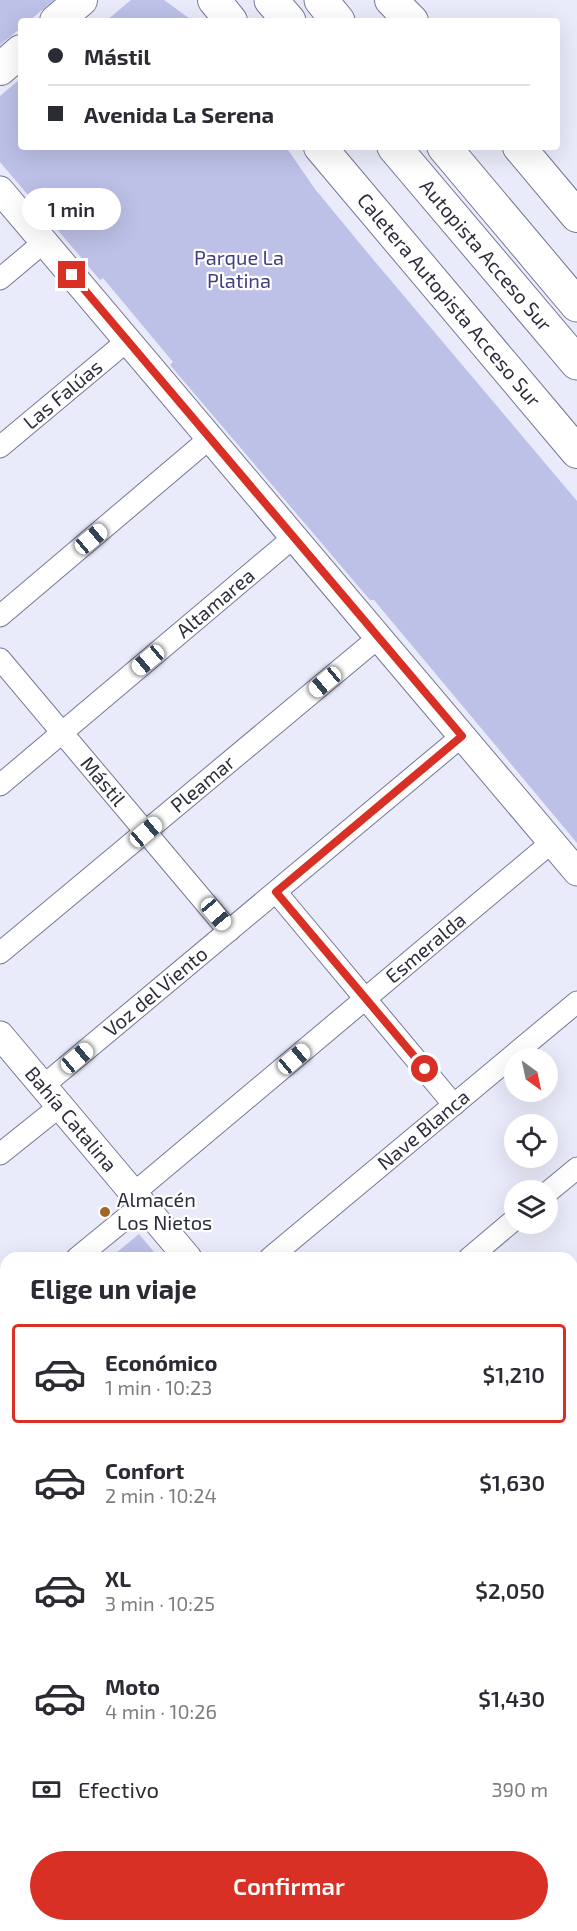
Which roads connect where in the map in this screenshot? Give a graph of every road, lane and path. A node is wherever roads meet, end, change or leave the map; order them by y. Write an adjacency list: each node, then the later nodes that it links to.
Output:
1 (81, 0): 6 (main road)
2 (214, 0): 7 (main road)
3 (271, 0): 8 (highway)
4 (321, 0): 9 (highway)
5 (391, 0): 10 (main road)
6 (60, 18)
7 (229, 18)
8 (286, 18)
9 (336, 18)
10 (409, 18)
11 (18, 54): 12 (main road)
12 (0, 69)
13 (323, 150): 26 (main road, Caletera Autopista Acceso Sur)
14 (397, 150): 23 (highway, Autopista Acceso Sur)
15 (447, 150): 21 (highway, Autopista Acceso Sur)
16 (522, 150): 18 (main road)
17 (0, 190): 19 (street)
18 (577, 216)
19 (44, 242): 20 (street); 22 (street)
20 (0, 279)
21 (577, 305)
22 (128, 341): 24 (street); 25 (street, Las Falúas)
23 (577, 363)
24 (210, 438): 27 (street); 28 (street)
25 (0, 447)
26 (577, 452)
27 (294, 537): 29 (street); 31 (street, Altamarea)
28 (0, 616)
29 (378, 637): 32 (street); 34 (street, Pleamar)
30 (0, 659): 31 (street, Mástil)
31 (62, 733): 33 (street, Altamarea); 34 (street, Mástil)
32 (462, 736): 35 (street); 37 (street, Voz del Viento)
33 (0, 785)
34 (146, 832): 38 (street, Mástil); 39 (street, Pleamar)
35 (552, 842): 36 (street); 40 (street, Esmeralda)
36 (577, 872)
37 (276, 892): 38 (street, Voz del Viento); 40 (street)
38 (230, 931): 43 (street, Voz del Viento)
39 (0, 953)
40 (366, 999): 44 (street); 48 (street, Esmeralda)
41 (577, 1002): 44 (street, Nave Blanca)
42 (0, 1035): 43 (street, Bahía Catalina)
43 (52, 1096): 45 (street, Voz del Viento); 48 (street, Bahía Catalina)
44 (454, 1104): 52 (street, Nave Blanca)
45 (0, 1154)
46 (577, 1168): 47 (street)
47 (558, 1184)
48 (139, 1199): 50 (street, Esmeralda); 51 (street, Bahía Catalina)
49 (504, 1228): 53 (street)
50 (83, 1252)
51 (183, 1252)
52 (277, 1252)
53 (475, 1252)

